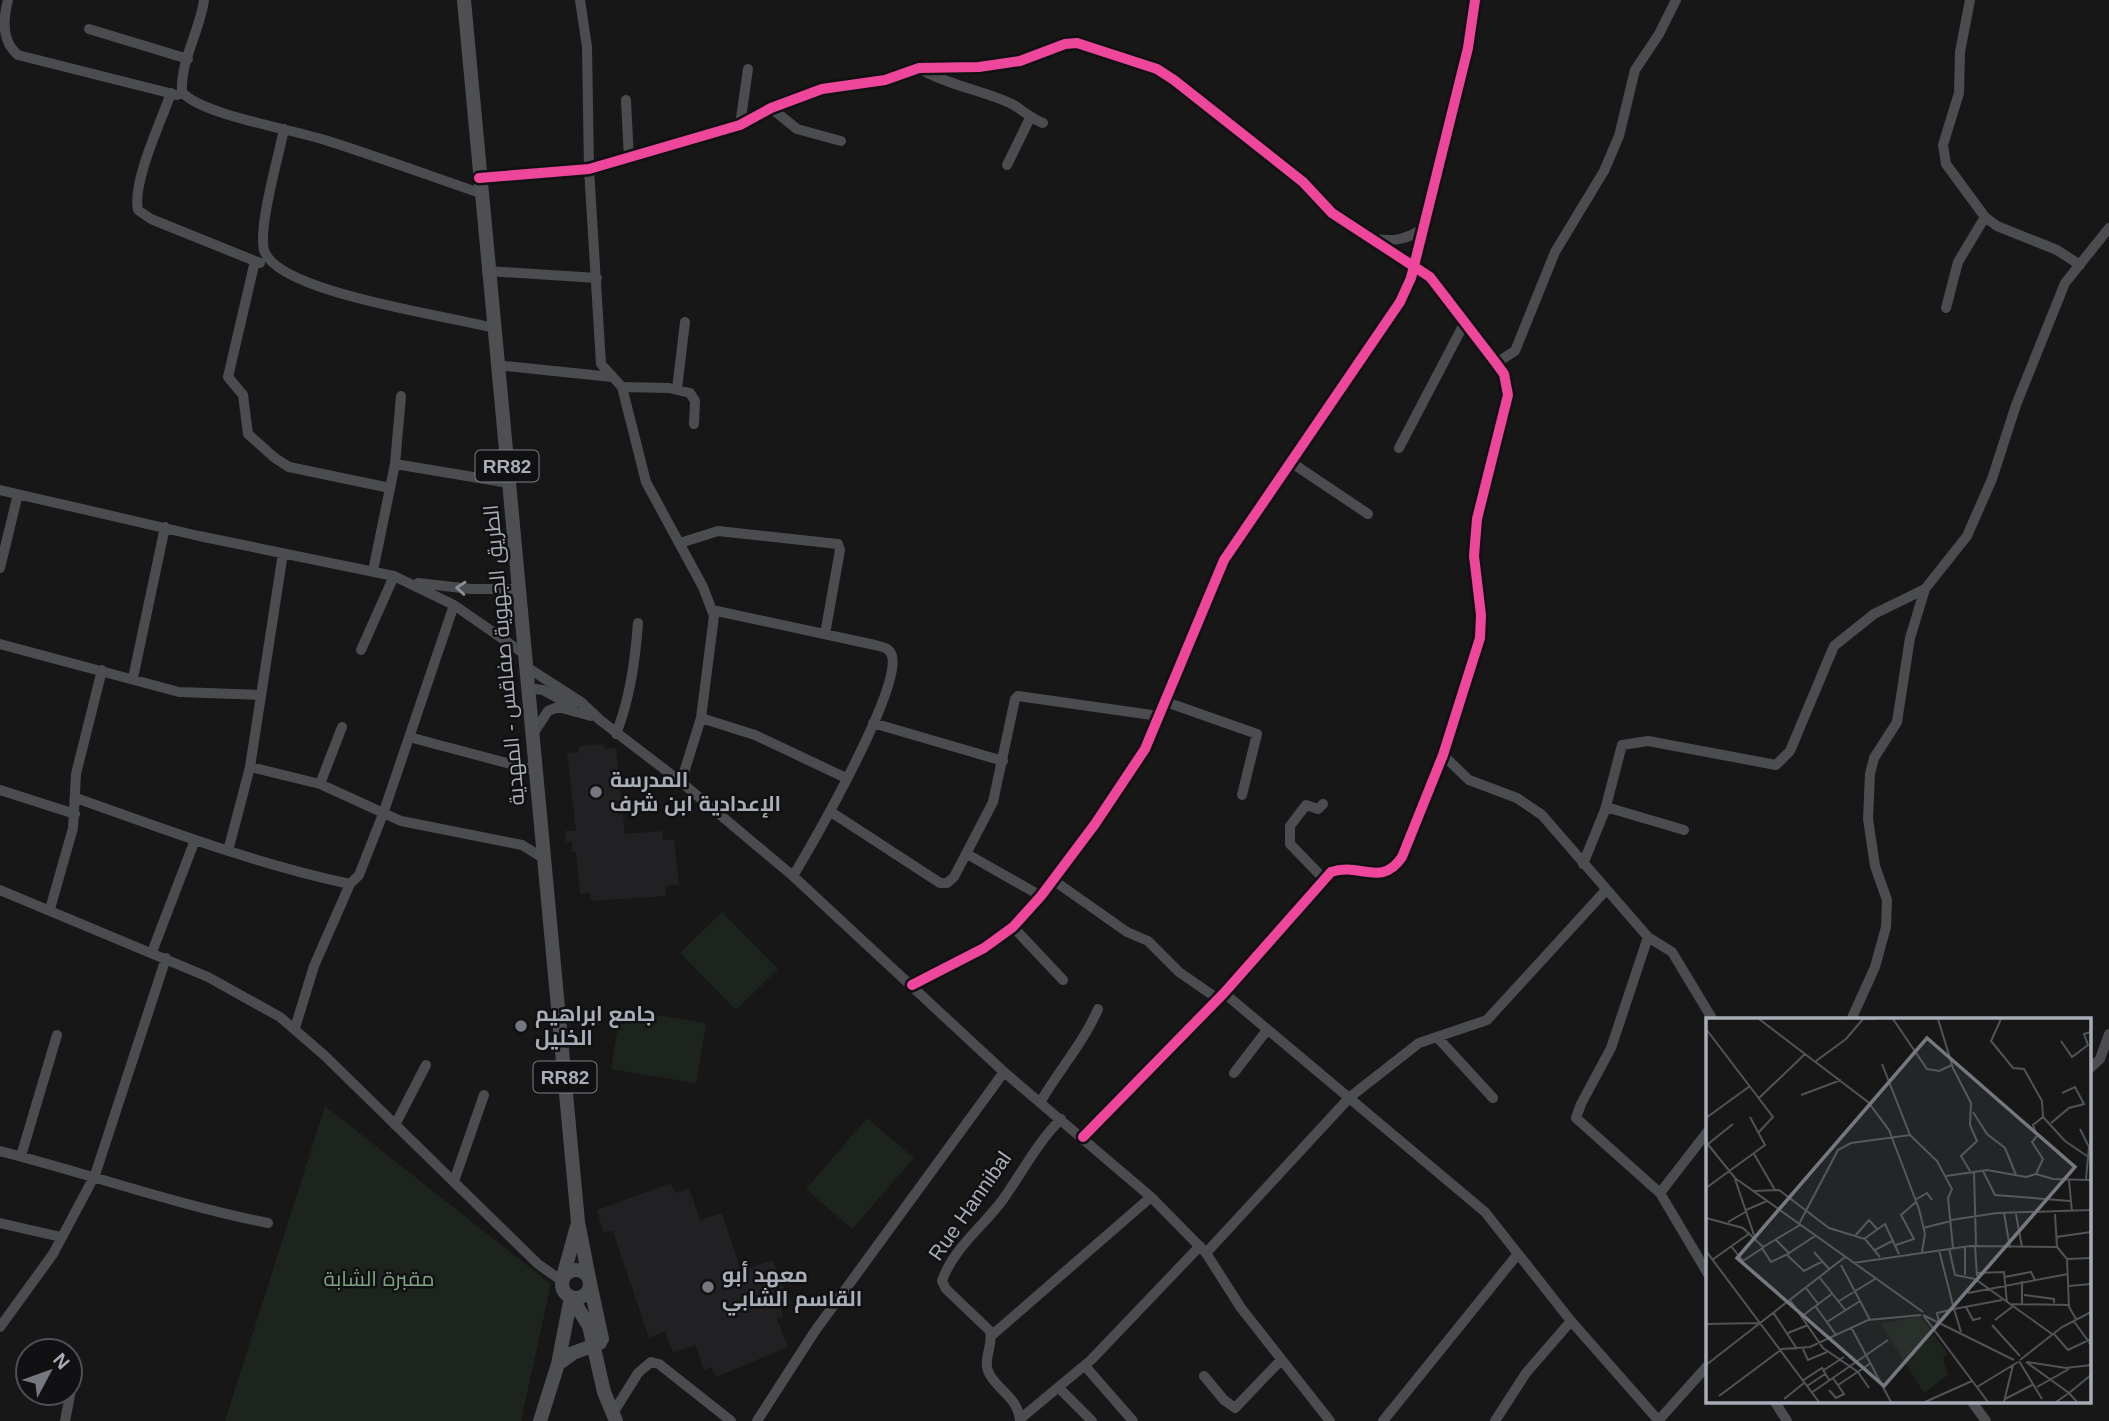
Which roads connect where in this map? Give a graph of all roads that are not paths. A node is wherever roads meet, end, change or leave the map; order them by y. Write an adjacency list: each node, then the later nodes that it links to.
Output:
1 (8, 0): 12 (street)
2 (204, 0): 9 (street)
3 (464, 0): 24 (main road, الطريق الجهوية صفاقس - المهدية / RR82)
4 (580, 0): 23 (street)
5 (1475, 0): 26 (street)
6 (1676, 0): 39 (street)
7 (1970, 0): 25 (street)
8 (89, 29): 9 (street)
9 (188, 59): 13 (street)
10 (919, 68): 15 (street); 16 (street); 28 (street)
11 (748, 69): 18 (street)
12 (171, 93): 13 (street); 29 (street)
13 (187, 99): 19 (street)
14 (626, 100): 21 (street)
15 (771, 107): 18 (street); 20 (street)
16 (1030, 118): 17 (street); 22 (street)
17 (1043, 123)
18 (740, 125): 21 (street)
19 (284, 129): 24 (street); 32 (street)
20 (841, 141)
21 (629, 160): 23 (street)
22 (1007, 164)
23 (589, 169): 24 (street); 34 (street)
24 (480, 186): 33 (main road, الطريق الجهوية صفاقس - المهدية / RR82)
25 (1985, 217): 30 (street); 35 (street)
26 (1424, 228): 28 (street); 31 (street)
27 (2109, 228): 30 (street)
28 (1372, 239): 31 (street)
29 (256, 261): 32 (street); 50 (street)
30 (2080, 265): 62 (street)
31 (1412, 266): 37 (street); 47 (street)
32 (281, 269): 38 (street)
33 (487, 271): 34 (street); 38 (main road, الطريق الجهوية صفاقس - المهدية / RR82)
34 (597, 278): 41 (street)
35 (1946, 308)
36 (685, 322): 43 (street)
37 (1465, 322): 39 (street); 46 (street)
38 (493, 328): 40 (main road, الطريق الجهوية صفاقس - المهدية / RR82)
39 (1496, 363): 84 (street)
40 (496, 365): 41 (street); 49 (main road, الطريق الجهوية صفاقس - المهدية / RR82)
41 (612, 377): 42 (street)
42 (622, 387): 43 (street); 55 (street)
43 (677, 389): 45 (street)
44 (401, 396): 48 (street)
45 (694, 424)
46 (1399, 448)
47 (1289, 461): 53 (street); 74 (street)
48 (395, 464): 49 (street); 50 (street)
49 (509, 483): 61 (main road, الطريق الجهوية صفاقس - المهدية / RR82)
50 (390, 488): 58 (street)
51 (0, 490): 52 (street)
52 (18, 494): 54 (street); 57 (street)
53 (1368, 514)
54 (165, 527): 56 (street); 71 (street)
55 (680, 543): 64 (street); 66 (street)
56 (283, 553): 58 (street); 73 (street)
57 (0, 568)
58 (373, 571): 59 (street)
59 (394, 576): 60 (street); 68 (street)
60 (406, 581): 61 (street, one-way to 60); 63 (street)
61 (517, 589): 69 (main road, الطريق الجهوية صفاقس - المهدية / RR82)
62 (1926, 589): 95 (street); 122 (street)
63 (454, 606): 69 (street); 83 (street)
64 (712, 610): 66 (street); 77 (street)
65 (638, 624): 82 (street)
66 (825, 634): 79 (street)
67 (0, 644): 70 (street)
68 (362, 650)
69 (524, 660): 72 (main road, الطريق الجهوية صفاقس - المهدية / RR82); 78 (street)
70 (102, 670): 71 (street); 93 (street)
71 (133, 678): 73 (street)
72 (528, 688): 75 (street); 81 (main road, الطريق الجهوية صفاقس - المهدية / RR82)
73 (261, 695): 86 (street)
74 (1166, 702): 76 (street); 92 (street)
75 (581, 710): 78 (street); 81 (street)
76 (1159, 716): 85 (street); 107 (street)
77 (701, 718): 88 (street); 89 (street)
78 (600, 720): 82 (street)
79 (873, 723): 85 (street); 88 (street)
80 (342, 727): 90 (street)
81 (533, 734): 87 (main road, الطريق الجهوية صفاقس - المهدية / RR82)
82 (616, 734): 89 (street)
83 (409, 737): 87 (street); 98 (street)
84 (1443, 755): 104 (street); 106 (street)
85 (1003, 761): 102 (street)
86 (250, 767): 90 (street); 101 (street)
87 (537, 771): 103 (main road, الطريق الجهوية صفاقس - المهدية / RR82)
88 (846, 778): 96 (street)
89 (681, 782): 105 (street)
90 (320, 784): 98 (street)
91 (0, 790): 97 (street)
92 (1242, 794)
93 (76, 798): 97 (street); 100 (street)
94 (1323, 804): 106 (street)
95 (1606, 807): 99 (street); 104 (street)
96 (831, 812): 102 (street); 105 (street)
97 (75, 814): 112 (street)
98 (383, 814): 103 (street); 108 (street)
99 (1684, 830)
100 (195, 840): 101 (street); 115 (street)
101 (228, 851): 108 (street)
102 (967, 854): 111 (street)
103 (543, 858): 146 (main road, الطريق الجهوية صفاقس - المهدية / RR82)
104 (1583, 864): 110 (street)
105 (793, 876): 118 (street)
106 (1324, 879): 119 (street)
107 (1053, 880): 111 (street); 119 (street)
108 (350, 884): 123 (street)
109 (0, 890): 112 (street)
110 (1606, 890): 114 (street); 127 (street)
111 (1041, 896): 113 (street)
112 (50, 909): 115 (street)
113 (1013, 927): 117 (street); 118 (street)
114 (1648, 937): 121 (street); 144 (street)
115 (152, 952): 116 (street)
116 (166, 958): 123 (street); 142 (street)
117 (1063, 980)
118 (912, 985): 130 (street)
119 (1221, 996): 124 (street); 139 (street)
120 (1098, 1009): 135 (street)
121 (1712, 1018)
122 (1852, 1018)
123 (295, 1028): 137 (street)
124 (1267, 1030): 131 (street); 133 (street)
125 (2109, 1034): 129 (street)
126 (57, 1035): 141 (street)
127 (1437, 1037): 133 (street); 134 (street)
128 (426, 1065): 137 (street)
129 (2092, 1066)
130 (1004, 1072): 135 (street); 172 (street)
131 (1234, 1073)
132 (484, 1095): 143 (street)
133 (1350, 1097): 150 (street); 151 (street)
134 (1493, 1098)
135 (1041, 1101): 136 (street)
136 (1061, 1119): 139 (street); 157 (street, Rue Hannibal)
137 (395, 1125): 143 (street)
138 (1706, 1134): 144 (street)
139 (1083, 1137): 145 (street)
140 (0, 1151): 141 (street)
141 (21, 1156): 142 (street)
142 (95, 1175): 148 (street); 149 (street)
143 (454, 1181): 154 (street)
144 (1660, 1193): 152 (street)
145 (1151, 1197): 150 (street); 157 (street)
146 (578, 1222): 153 (main road, الطريق الجهوية صفاقس - المهدية / RR82); 154 (main road, الطريق الجهوية صفاقس - المهدية)
147 (0, 1223): 149 (street)
148 (268, 1223)
149 (61, 1237): 156 (street)
150 (1203, 1250): 159 (street); 161 (street)
151 (1517, 1255): 155 (street); 176 (street)
152 (1706, 1271)
153 (589, 1280): 154 (main road); 154 (main road); 158 (main road, الطريق الجهوية صفاقس - المهدية / RR82)
154 (565, 1287): 158 (main road, الطريق الجهوية صفاقس - المهدية / RR82); 160 (main road); 164 (main road)
155 (1571, 1321): 177 (street); 178 (street)
156 (0, 1327)
157 (992, 1336): 169 (street)
158 (598, 1344): 160 (main road); 168 (main road, الطريق الجهوية صفاقس - المهدية / RR82)
159 (1281, 1360): 163 (street); 175 (street)
160 (558, 1364): 164 (main road)
161 (1085, 1366): 165 (street); 174 (street)
162 (1706, 1367): 178 (street)
163 (1204, 1376)
164 (550, 1382): 170 (main road)
165 (1060, 1389): 169 (street); 173 (street)
166 (1776, 1404): 179 (street)
167 (1973, 1404): 180 (street)
168 (614, 1417): 171 (street)
169 (1020, 1420)
170 (540, 1421)
171 (731, 1421)
172 (757, 1421)
173 (1092, 1421)
174 (1133, 1421)
175 (1331, 1421)
176 (1383, 1421)
177 (1495, 1421)
178 (1658, 1421)
179 (1787, 1421)
180 (1986, 1421)

